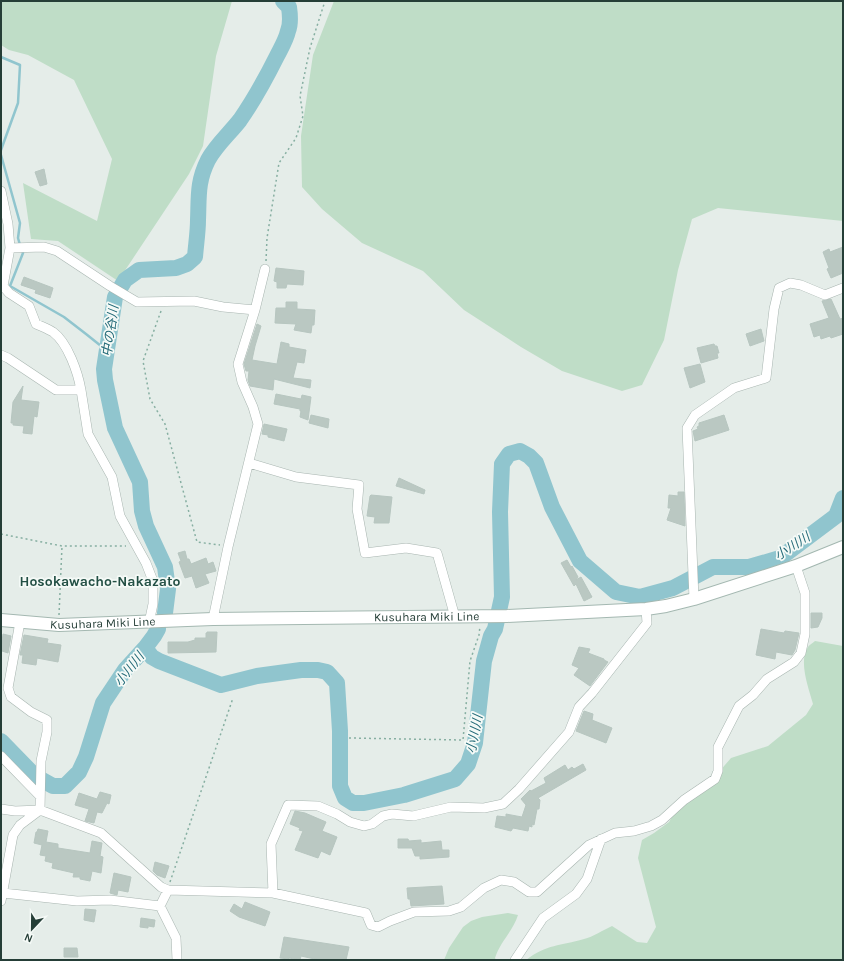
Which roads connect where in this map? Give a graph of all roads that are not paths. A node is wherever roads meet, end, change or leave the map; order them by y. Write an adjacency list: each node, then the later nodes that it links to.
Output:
1 (1, 191): 2 (street)
2 (13, 248): 5 (street); 7 (street)
3 (265, 268): 5 (street)
4 (843, 288): 11 (street)
5 (255, 310): 8 (street)
6 (1, 355): 7 (street)
7 (81, 390): 17 (street)
8 (249, 463): 13 (street); 15 (street)
9 (843, 547): 10 (main road, Kusuhara Miki Line)
10 (796, 566): 11 (main road, Kusuhara Miki Line); 22 (street)
11 (693, 593): 12 (main road, Kusuhara Miki Line)
12 (646, 609): 13 (main road, Kusuhara Miki Line); 24 (street)
13 (455, 617): 15 (main road, Kusuhara Miki Line)
14 (1, 620): 16 (main road, Kusuhara Miki Line)
15 (213, 620): 17 (main road, Kusuhara Miki Line)
16 (20, 622): 17 (main road, Kusuhara Miki Line); 19 (street)
17 (150, 622)
18 (1, 756): 19 (street)
19 (40, 796): 21 (street)
20 (1, 809): 21 (street)
21 (40, 810): 23 (street); 25 (street)
22 (602, 839): 24 (street); 28 (street)
23 (168, 890): 24 (street); 26 (street)
24 (273, 893)
25 (2, 897): 26 (street)
26 (160, 906): 27 (street)
27 (177, 960)
28 (515, 960)

